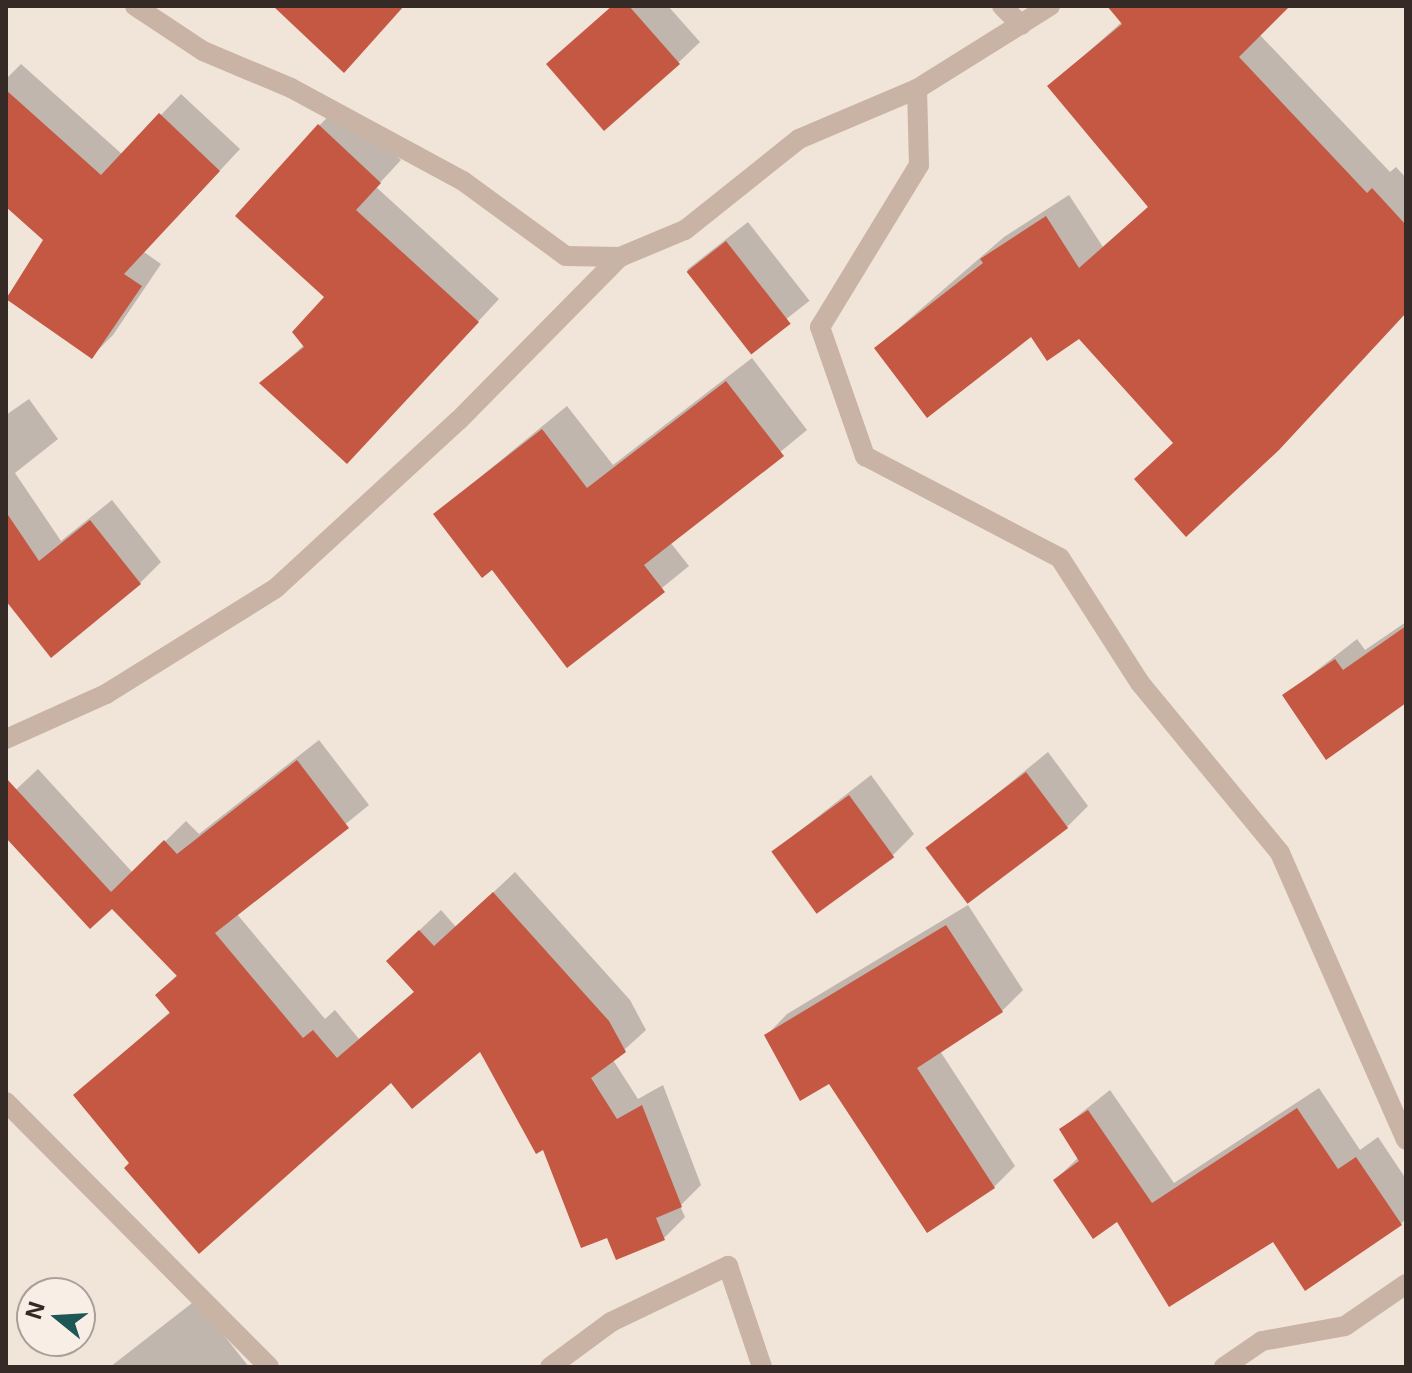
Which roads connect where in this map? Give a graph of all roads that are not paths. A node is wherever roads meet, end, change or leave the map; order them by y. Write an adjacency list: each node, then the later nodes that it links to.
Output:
1 (135, 6): 6 (street)
2 (1002, 6): 4 (street)
3 (1050, 6): 4 (street)
4 (1021, 25): 5 (street)
5 (917, 89): 6 (street); 9 (street)
6 (620, 257): 7 (street)
7 (6, 739)
8 (6, 1102): 11 (street)
9 (1406, 1140)
10 (1406, 1284): 14 (street)
11 (269, 1367)
12 (550, 1367): 13 (street)
13 (762, 1367)
14 (1224, 1367)

